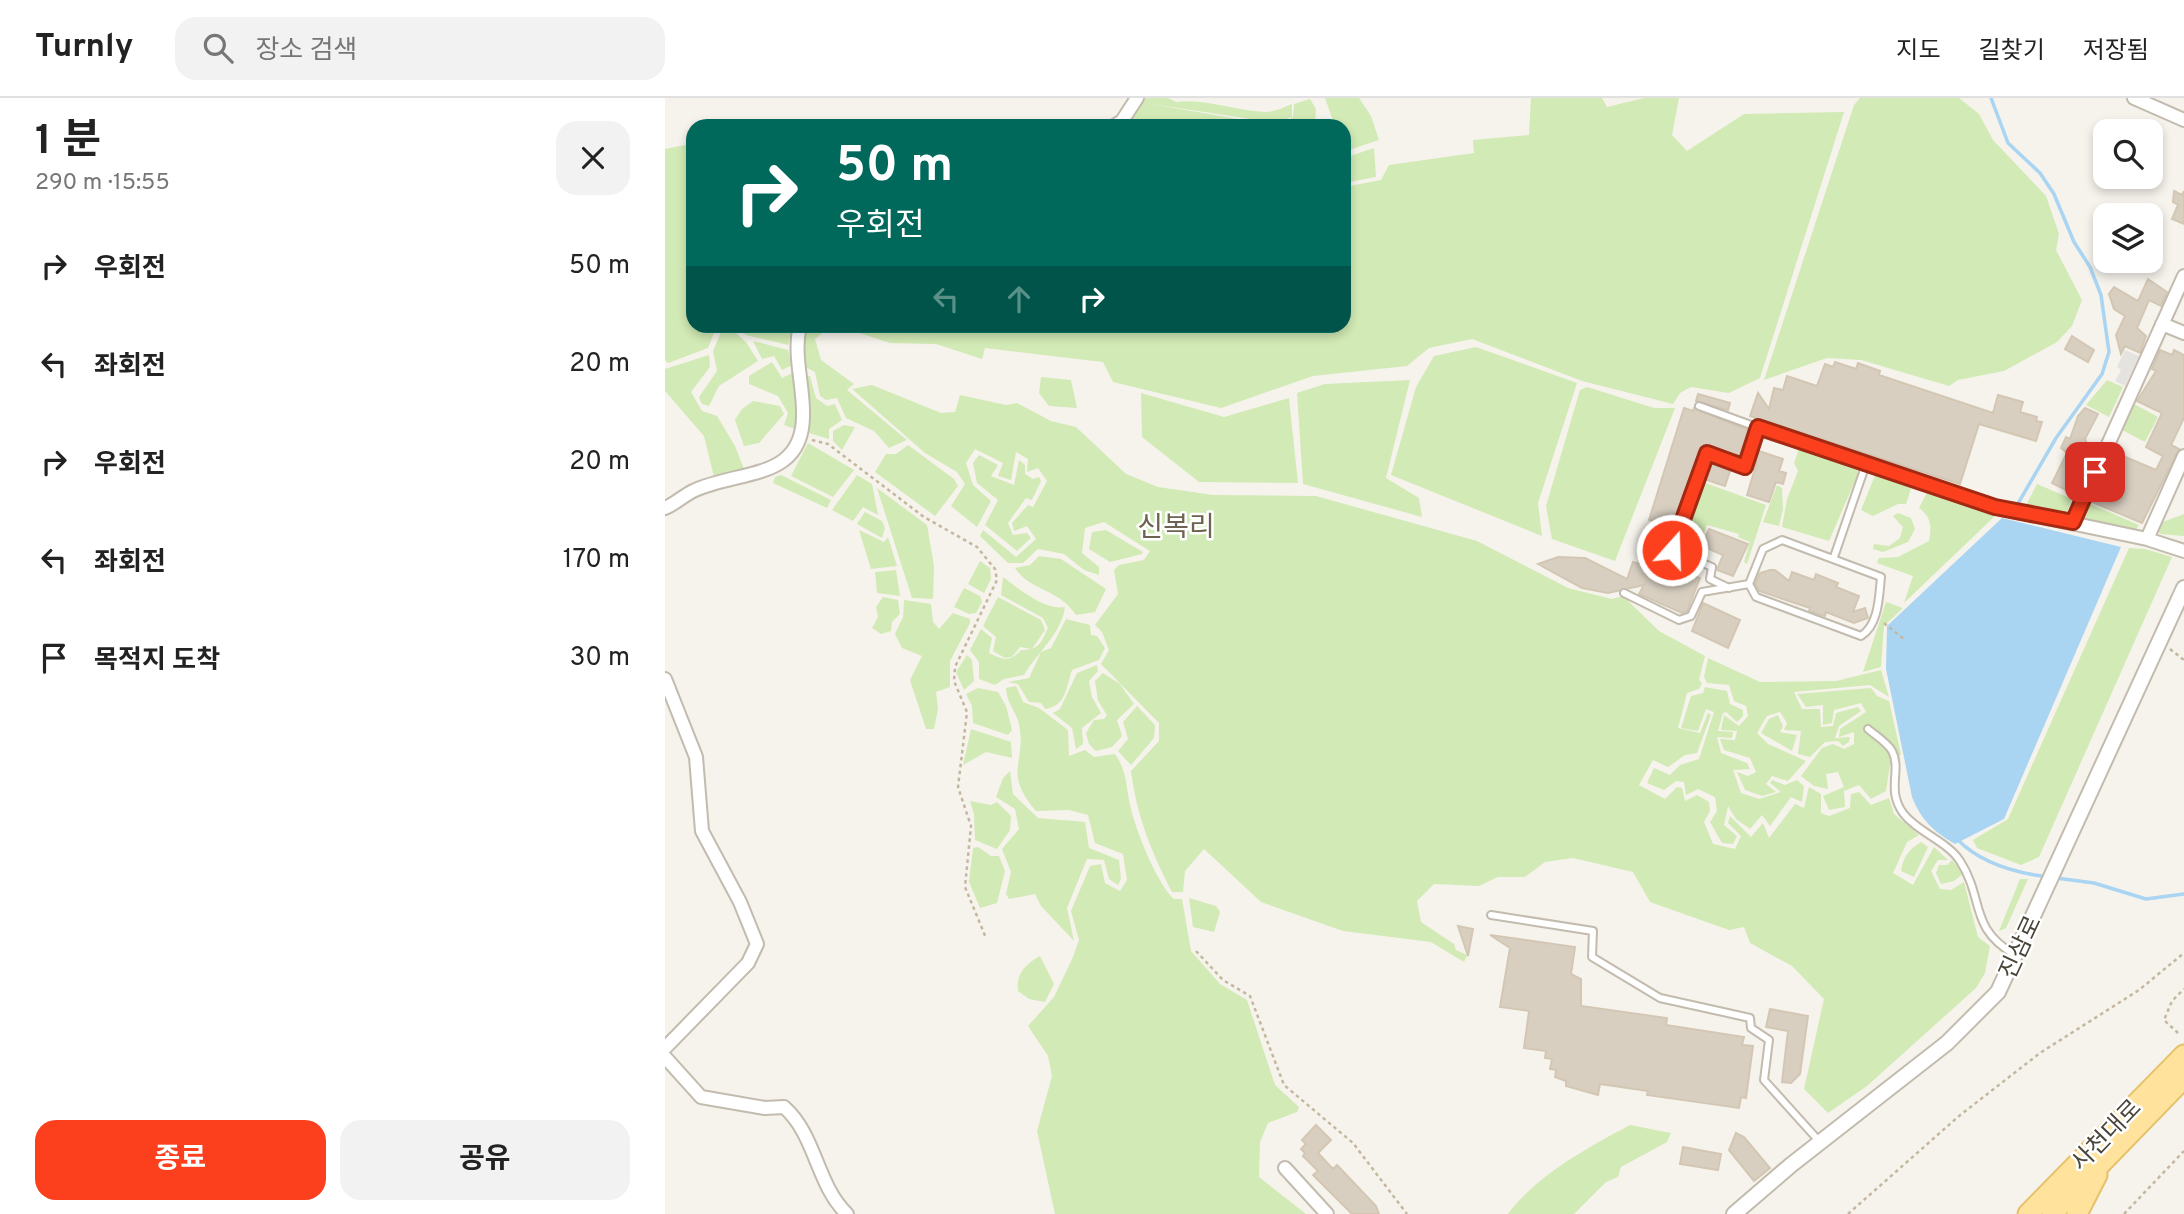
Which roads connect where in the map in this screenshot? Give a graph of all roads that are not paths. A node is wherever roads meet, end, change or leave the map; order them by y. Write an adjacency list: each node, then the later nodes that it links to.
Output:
1 (1137, 98): 3 (street)
2 (2134, 98): 4 (street)
3 (1123, 119)
4 (2184, 120)
5 (2184, 275): 6 (street)
6 (2162, 324): 8 (street); 15 (street)
7 (798, 333): 14 (street)
8 (2184, 333)
9 (1699, 406): 10 (lane)
10 (1758, 427): 11 (lane); 20 (lane)
11 (1773, 433): 13 (street)
12 (2184, 456): 16 (street)
13 (1866, 464): 15 (street); 18 (lane)
14 (665, 508)
15 (2073, 522): 16 (street)
16 (2147, 539): 17 (street)
17 (2184, 551)
18 (1834, 557): 19 (lane); 19 (lane)
19 (1748, 584): 20 (lane)
20 (1729, 588): 22 (lane)
21 (2184, 588): 26 (street, 진삼로)
22 (1623, 593)
23 (665, 680): 27 (street)
24 (1868, 729): 26 (lane)
25 (1491, 915): 31 (lane)
26 (2017, 956): 31 (street, 진삼로)
27 (665, 1048)
28 (2184, 1055): 32 (main road, 사천대로)
29 (665, 1057): 34 (street)
30 (2184, 1079): 32 (main road, 사천대로)
31 (1821, 1142): 36 (street, 진삼로)
32 (2097, 1157): 37 (main road); 38 (main road, 사천대로); 39 (main road, 사천대로); 40 (main road)
33 (1285, 1168): 35 (street)
34 (847, 1214)
35 (1327, 1214)
36 (1734, 1214)
37 (2011, 1214)
38 (2028, 1214)
39 (2052, 1214)
40 (2077, 1214)

